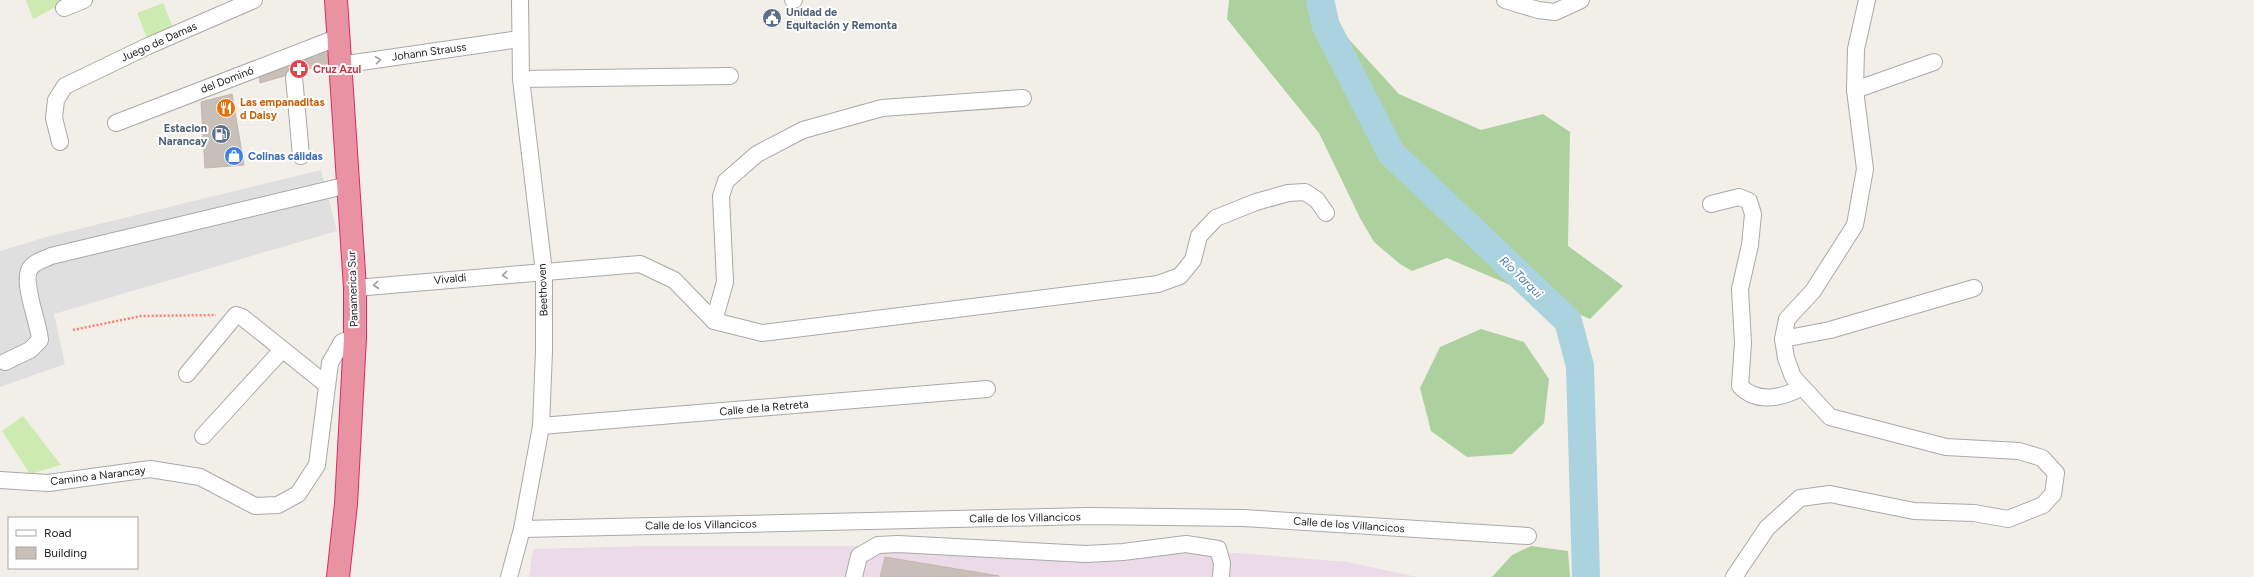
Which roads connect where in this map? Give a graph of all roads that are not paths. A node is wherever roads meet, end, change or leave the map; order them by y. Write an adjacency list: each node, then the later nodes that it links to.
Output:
1 (84, 0): 8 (street)
2 (254, 0): 19 (street, Juego de Damas)
3 (336, 0): 9 (highway, Panamerica Sur)
4 (520, 0): 10 (street, Beethoven)
5 (1505, 0): 6 (street)
6 (1581, 0)
7 (1867, 0): 16 (street)
8 (64, 8)
9 (339, 37): 12 (highway, Panamerica Sur); 18 (street, del Dominó)
10 (519, 39): 12 (street, Johann Strauss, one-way to 10); 15 (street, Beethoven)
11 (1934, 62): 16 (street)
12 (340, 65): 21 (highway, Panamerica Sur)
13 (730, 76): 15 (street)
14 (294, 77): 20 (street)
15 (521, 79): 24 (street, Beethoven)
16 (1855, 90): 29 (street)
17 (1023, 98): 27 (street)
18 (116, 123)
19 (60, 142)
20 (301, 156)
21 (348, 185): 25 (highway, Panamerica Sur); 31 (street)
22 (1712, 204): 34 (street)
23 (1326, 213): 27 (street)
24 (544, 272): 25 (street, Vivaldi, one-way to 25); 27 (street, Vivaldi); 36 (street, Beethoven)
25 (355, 288): 28 (highway, Panamerica Sur)
26 (1974, 288): 29 (street)
27 (714, 321)
28 (355, 338): 33 (street, Camino a Narancay); 41 (highway, Panamerica Sur)
29 (1783, 339): 34 (street)
30 (282, 350): 32 (street); 33 (street); 37 (street)
31 (5, 362)
32 (187, 374)
33 (327, 385): 38 (street, Camino a Narancay)
34 (1802, 388): 45 (street)
35 (987, 389): 36 (street, Calle de la Retreta)
36 (541, 426): 39 (street, Beethoven)
37 (202, 436)
38 (0, 480)
39 (522, 530): 40 (street, Calle de los Villancicos); 42 (street, Beethoven)
40 (1528, 536)
41 (338, 577)
42 (509, 577)
43 (854, 577): 44 (street)
44 (1221, 577)
45 (1734, 577)

